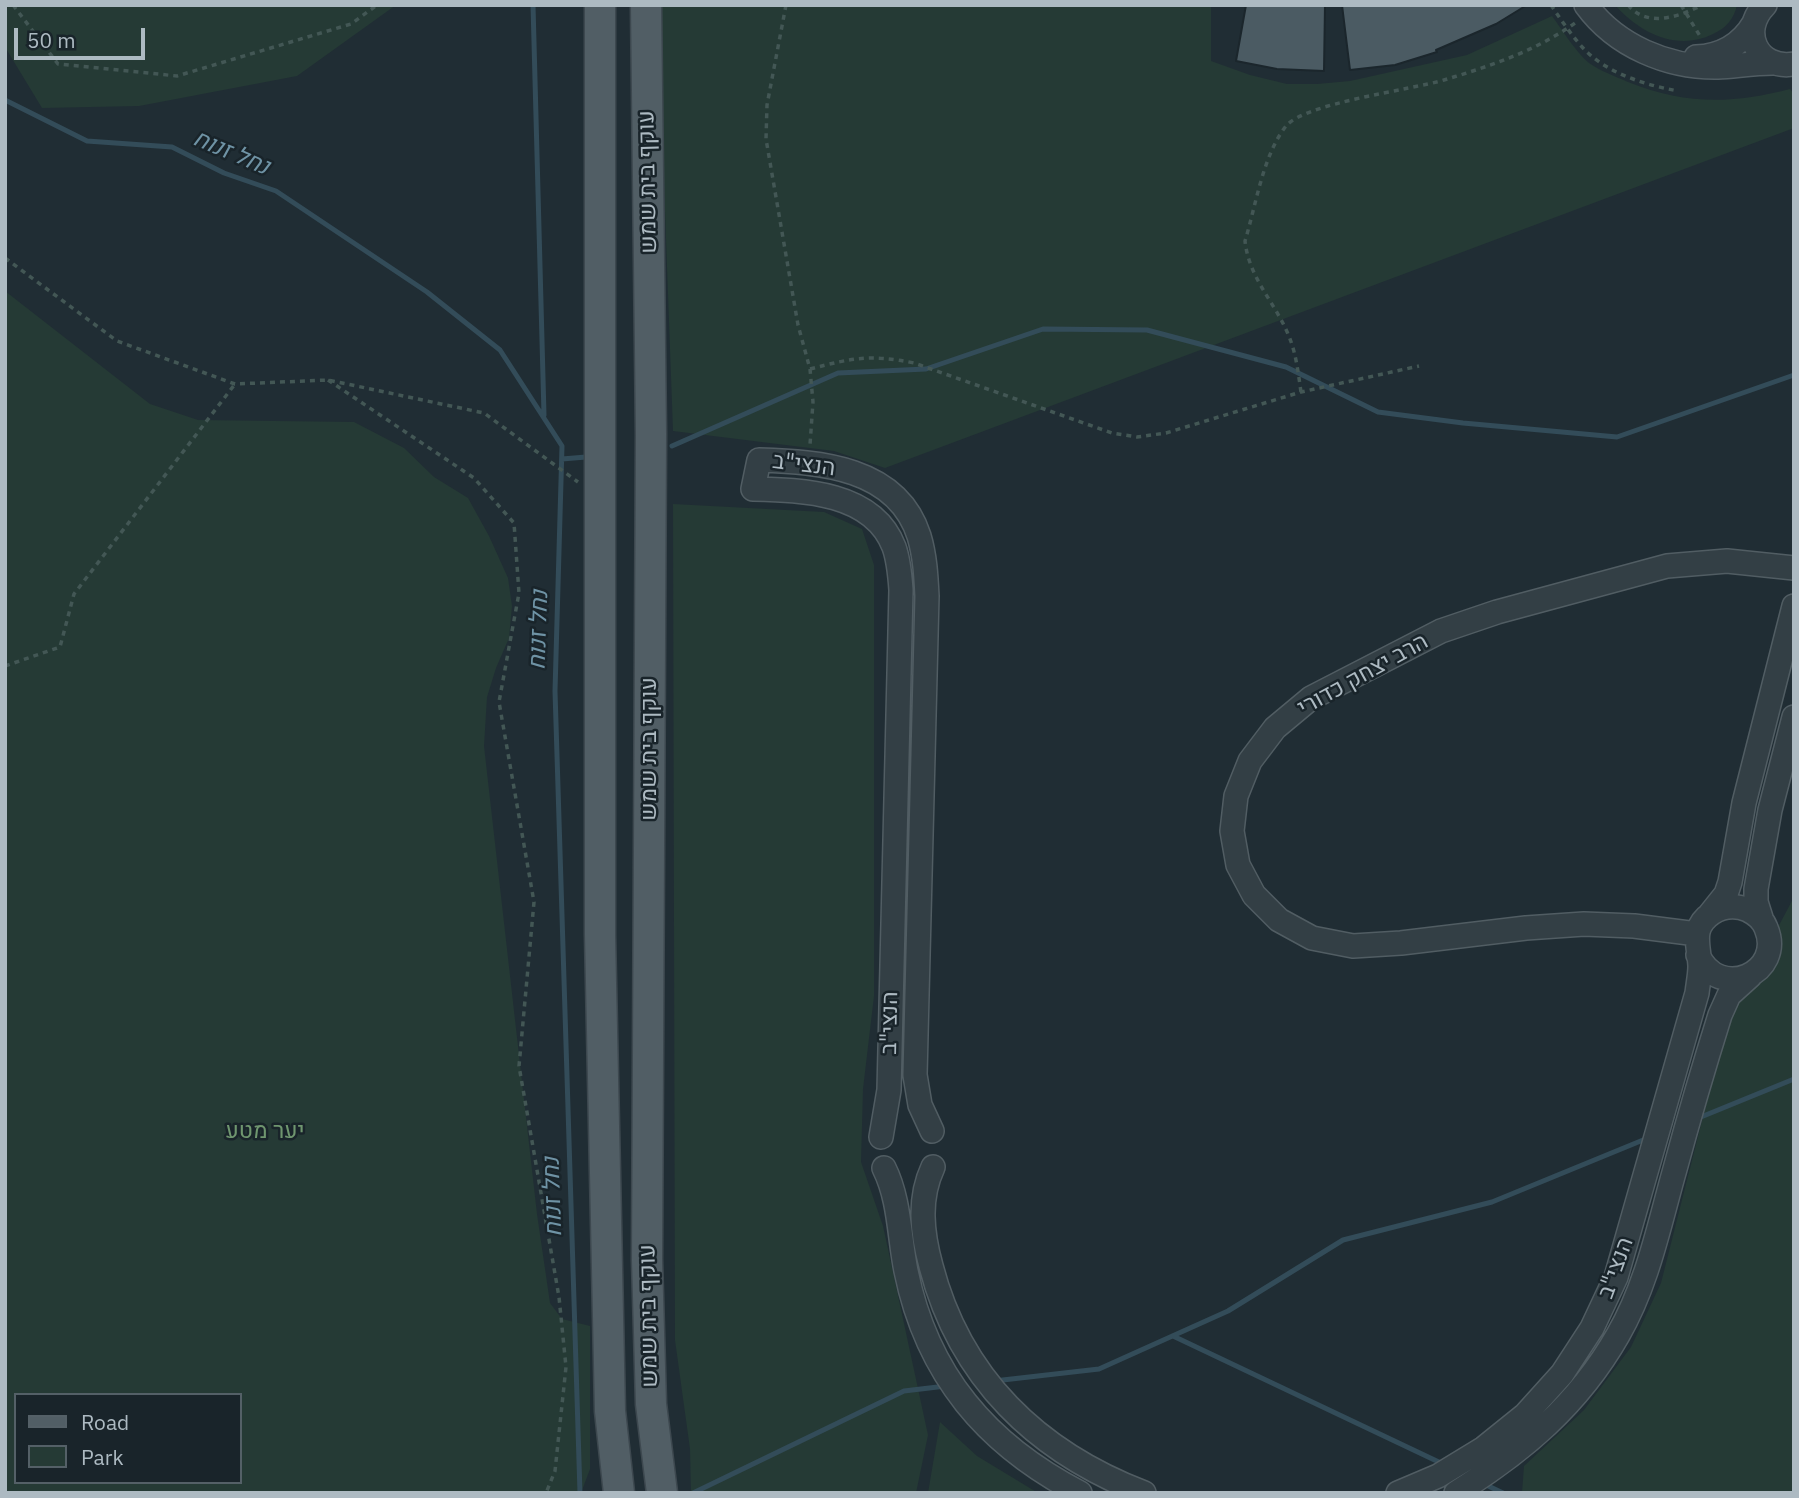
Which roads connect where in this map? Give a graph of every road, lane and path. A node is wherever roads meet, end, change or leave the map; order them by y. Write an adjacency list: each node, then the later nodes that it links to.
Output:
1 (13, 5): 2 (path)
2 (377, 5)
3 (600, 5): 25 (main road, עוקף בית שמש)
4 (646, 5): 40 (main road, עוקף בית שמש)
5 (786, 5): 20 (path)
6 (1551, 5): 13 (path)
7 (1628, 5): 11 (path)
8 (1681, 5): 11 (path)
9 (1702, 5): 11 (path)
10 (1588, 8): 13 (path); 15 (street)
11 (1686, 13): 14 (path)
12 (1757, 13): 15 (street); 16 (street)
13 (1568, 28): 17 (path); 23 (path)
14 (1704, 44)
15 (1664, 58): 16 (street)
16 (1786, 66)
17 (1678, 91)
18 (5, 258): 22 (path)
19 (1419, 366): 23 (path)
20 (810, 369): 23 (path); 24 (path)
21 (328, 380): 22 (path); 25 (path); 38 (path)
22 (234, 384): 28 (path)
23 (1301, 392)
24 (809, 463): 34 (street, הנצי"ב); 35 (street, הנצי"ב)
25 (600, 498): 39 (main road, עוקף בית שמש)
26 (1794, 568): 32 (street, הרב יצחק כדורי)
27 (1794, 606): 30 (street)
28 (5, 666)
29 (1794, 717): 31 (street)
30 (1710, 914): 31 (street); 32 (street)
31 (1762, 921): 33 (street)
32 (1698, 945): 33 (street); 43 (street, הנצי"ב)
33 (1750, 975): 44 (street, הנצי"ב)
34 (932, 1131): 35 (street); 36 (street)
35 (881, 1137): 37 (street)
36 (933, 1167): 37 (street); 42 (street)
37 (884, 1168): 41 (street)
38 (546, 1493)
39 (619, 1493)
40 (662, 1493)
41 (1080, 1493)
42 (1144, 1493)
43 (1398, 1493)
44 (1456, 1493)

